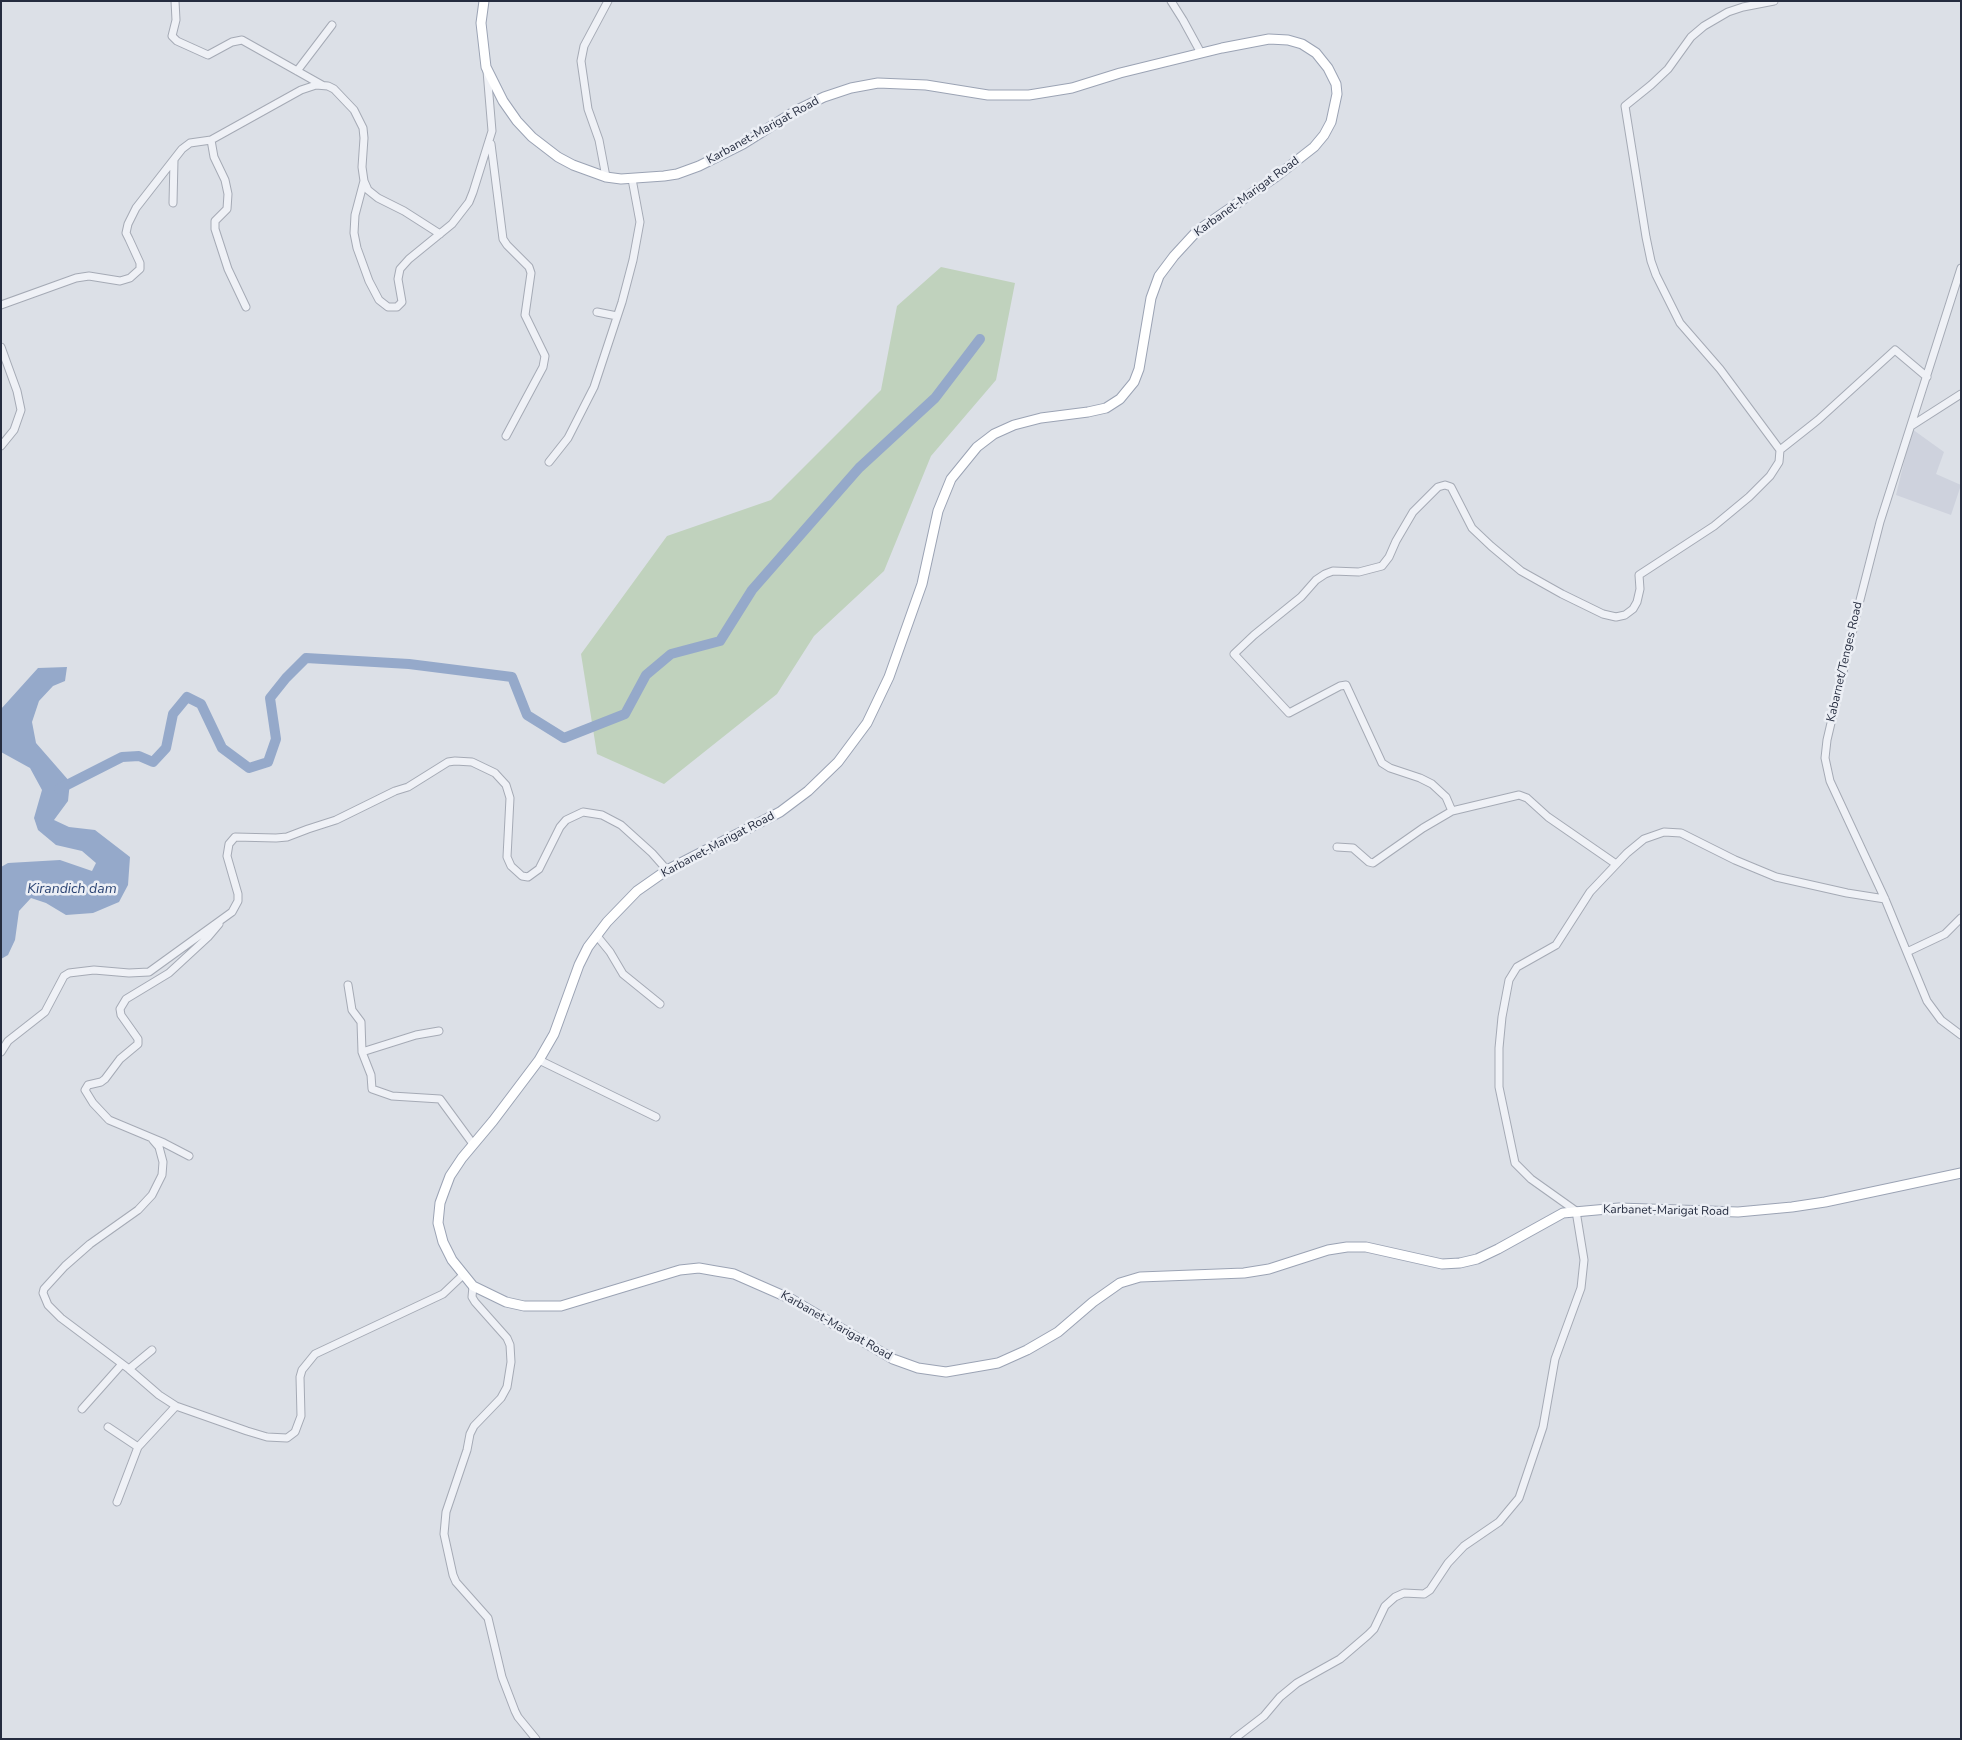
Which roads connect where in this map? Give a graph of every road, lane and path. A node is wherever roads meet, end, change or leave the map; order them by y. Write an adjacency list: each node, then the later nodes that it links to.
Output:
1 (175, 1): 9 (street)
2 (484, 1): 8 (main road, Karbanet-Marigat Road)
3 (608, 1): 14 (street)
4 (1171, 1): 7 (street)
5 (1774, 1): 30 (street)
6 (332, 25): 9 (street)
7 (1201, 53): 15 (main road, Karbanet-Marigat Road); 35 (main road, Karbanet-Marigat Road)
8 (486, 67): 12 (street); 14 (main road, Karbanet-Marigat Road)
9 (297, 71): 10 (street)
10 (322, 85): 11 (street); 16 (street)
11 (211, 140): 13 (street); 21 (street)
12 (490, 141): 18 (street); 28 (street)
13 (174, 160): 17 (street); 20 (street)
14 (606, 177): 15 (main road, Karbanet-Marigat Road)
15 (632, 179): 23 (street)
16 (364, 181): 18 (street); 18 (street)
17 (173, 203)
18 (440, 234)
19 (1961, 268): 25 (street, Kabarnet/Tenges Road)
20 (1, 305)
21 (246, 307)
22 (597, 312): 23 (street)
23 (618, 316): 31 (street)
24 (1, 347): 29 (street)
25 (1926, 377): 27 (street, Kabarnet/Tenges Road); 30 (street)
26 (1961, 394): 27 (street)
27 (1911, 426): 36 (street, Kabarnet/Tenges Road)
28 (506, 436)
29 (1, 446)
30 (1780, 450): 32 (street)
31 (549, 462)
32 (1452, 811): 33 (street); 34 (street)
33 (1336, 846)
34 (1616, 864): 36 (street); 53 (street)
35 (667, 870): 37 (street); 39 (main road, Karbanet-Marigat Road)
36 (1885, 899): 40 (street, Kabarnet/Tenges Road)
37 (224, 918): 45 (street); 49 (street)
38 (1961, 918): 40 (street)
39 (597, 936): 42 (street); 47 (main road, Karbanet-Marigat Road)
40 (1907, 952): 44 (street, Kabarnet/Tenges Road)
41 (348, 985): 46 (street)
42 (660, 1004)
43 (439, 1031): 46 (street)
44 (1961, 1035)
45 (1, 1052)
46 (362, 1052): 50 (street)
47 (539, 1060): 48 (street); 50 (main road, Karbanet-Marigat Road)
48 (656, 1117)
49 (153, 1140): 51 (street); 57 (street)
50 (473, 1144): 54 (main road, Karbanet-Marigat Road)
51 (190, 1156)
52 (1959, 1172): 53 (main road, Karbanet-Marigat Road)
53 (1576, 1211): 55 (main road, Karbanet-Marigat Road); 64 (street)
54 (463, 1275): 55 (main road, Karbanet-Marigat Road); 58 (street)
55 (473, 1286): 63 (street)
56 (152, 1350): 57 (street)
57 (126, 1366): 58 (street); 59 (street)
58 (176, 1406): 61 (street)
59 (82, 1409)
60 (108, 1427): 61 (street)
61 (138, 1447): 62 (street)
62 (117, 1502)
63 (536, 1739)
64 (1234, 1739)

